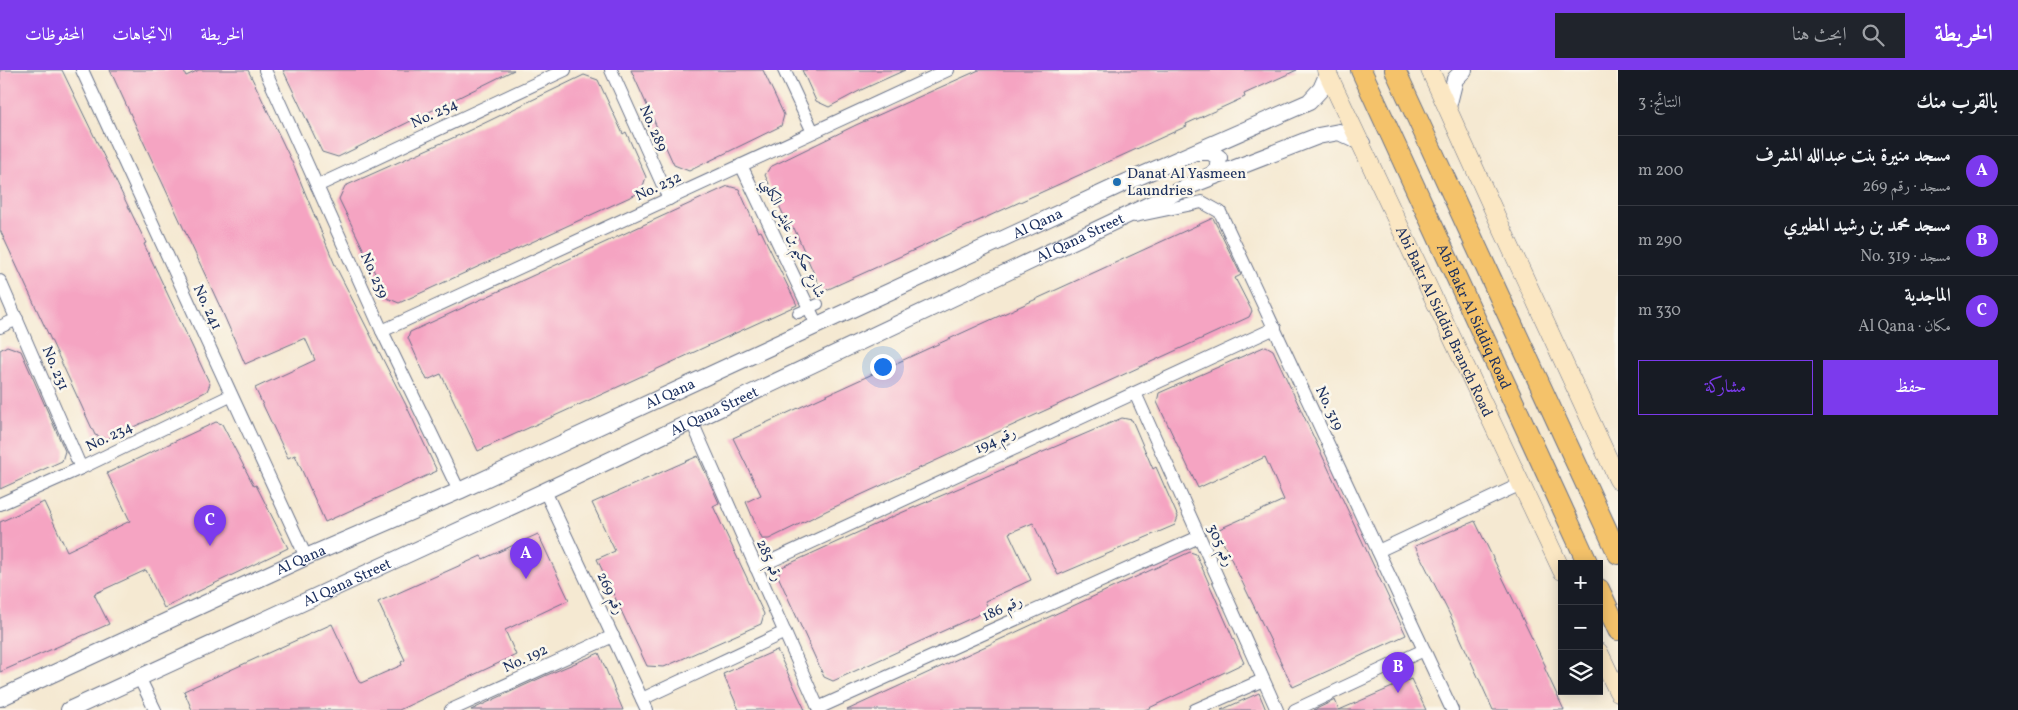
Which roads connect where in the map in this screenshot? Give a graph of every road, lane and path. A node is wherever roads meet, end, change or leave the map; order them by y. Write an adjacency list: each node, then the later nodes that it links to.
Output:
1 (82, 70): 28 (street, No. 241)
2 (265, 70): 17 (street, No. 259)
3 (565, 70): 17 (street, No. 254)
4 (611, 70): 19 (street, No. 289)
5 (784, 70): 13 (street)
6 (948, 70): 13 (street, No. 232)
7 (1362, 70): 40 (main road, Abi Bakr Al Siddiq Road)
8 (1395, 70): 38 (main road, Abi Bakr Al Siddiq Road)
9 (1430, 70): 12 (main road)
10 (1464, 70): 12 (street)
11 (1327, 71): 14 (main road, Abi Bakr Al Siddiq Branch Road); 16 (street, Al Qana)
12 (1448, 107): 31 (main road)
13 (813, 132): 15 (street, No. 232)
14 (1362, 143): 18 (street, Al Qana Street); 32 (main road, Abi Bakr Al Siddiq Branch Road)
15 (741, 165): 19 (street, No. 232); 23 (street, شارع حكيم بن عايش الكلبي)
16 (1122, 184): 18 (street); 23 (street, Al Qana)
17 (317, 186): 26 (street, No. 259)
18 (1189, 186): 20 (street, Al Qana Street)
19 (668, 199): 26 (street, No. 232)
20 (1123, 218): 25 (street, No. 319); 29 (street, Al Qana Street)
21 (0, 281): 22 (street, No. 231)
22 (17, 319): 24 (street); 30 (street, No. 231)
23 (817, 325): 34 (street, Al Qana)
24 (0, 327)
25 (1275, 328): 27 (street, رقم 194); 37 (street, No. 319)
26 (382, 331): 34 (street, No. 259)
27 (1135, 393): 36 (street, رقم 305); 42 (street, رقم 194)
28 (230, 396): 30 (street, No. 234); 39 (street, No. 241)
29 (692, 422): 33 (street, Al Qana Street); 42 (street, رقم 285)
30 (81, 468): 35 (street, No. 234)
31 (1618, 480)
32 (1521, 484): 37 (street); 41 (main road, Abi Bakr Al Siddiq Branch Road)
33 (545, 490): 46 (street, رقم 269); 49 (street, Al Qana Street)
34 (459, 491): 39 (street, Al Qana)
35 (0, 504)
36 (1199, 537): 50 (street, رقم 305); 55 (street, رقم 186)
37 (1378, 551): 47 (street, No. 319)
38 (1618, 554)
39 (306, 557): 52 (street, Al Qana)
40 (1586, 560)
41 (1558, 563)
42 (756, 568): 45 (street, رقم 285)
43 (1603, 598): 44 (main road)
44 (1618, 630)
45 (785, 632): 53 (street); 55 (street, رقم 285)
46 (613, 636): 53 (street, رقم 269); 54 (street, No. 192)
47 (1424, 650): 61 (street); 62 (street, No. 319)
48 (1603, 660): 51 (main road)
49 (140, 677): 56 (street, Al Qana Street); 57 (street)
50 (1263, 680): 59 (street); 60 (street, رقم 305)
51 (1618, 692)
52 (0, 698)
53 (645, 704)
54 (467, 707): 58 (street, No. 192)
55 (819, 709)
56 (69, 710)
57 (155, 710)
58 (451, 710)
59 (1195, 710)
60 (1277, 710)
61 (1295, 710)
62 (1452, 710)

